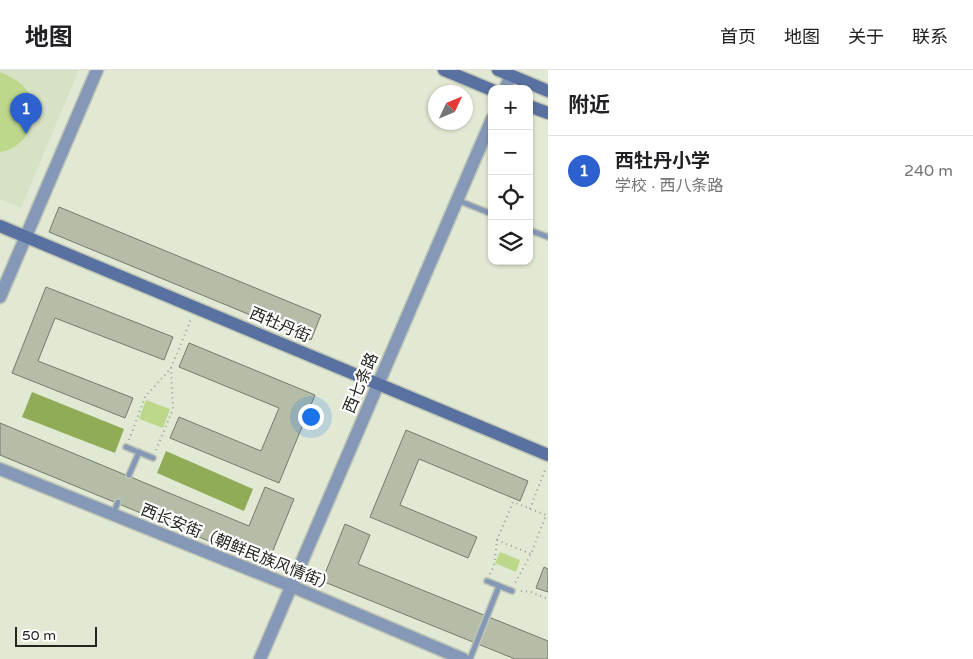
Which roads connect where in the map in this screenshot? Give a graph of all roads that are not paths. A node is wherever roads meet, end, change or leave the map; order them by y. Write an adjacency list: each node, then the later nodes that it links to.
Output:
1 (97, 70): 15 (street)
2 (444, 70): 6 (main road)
3 (498, 70): 4 (main road)
4 (511, 75): 5 (street); 7 (main road)
5 (507, 85)
6 (488, 88)
7 (548, 91)
8 (533, 108): 9 (main road)
9 (548, 114)
10 (488, 128): 11 (street, 西七条路)
11 (457, 200): 12 (lane); 18 (street, 西七条路)
12 (488, 212)
13 (0, 226): 15 (main road, 西牡丹街)
14 (533, 231): 16 (lane)
15 (26, 236): 17 (street); 18 (main road, 西牡丹街)
16 (548, 237)
17 (0, 297)
18 (378, 384): 21 (main road, 西牡丹街); 26 (street, 西七条路)
19 (126, 447): 20 (lane)
20 (139, 452): 22 (lane); 24 (lane)
21 (548, 455)
22 (153, 458)
23 (0, 469): 26 (street, 西长安街（朝鲜民族风情街）)
24 (129, 475)
25 (488, 581): 27 (lane)
26 (291, 586): 29 (street, 西七条路); 30 (street, 西长安街（朝鲜民族风情街）)
27 (499, 586): 28 (lane); 30 (lane)
28 (512, 591)
29 (260, 659)
30 (463, 659)

